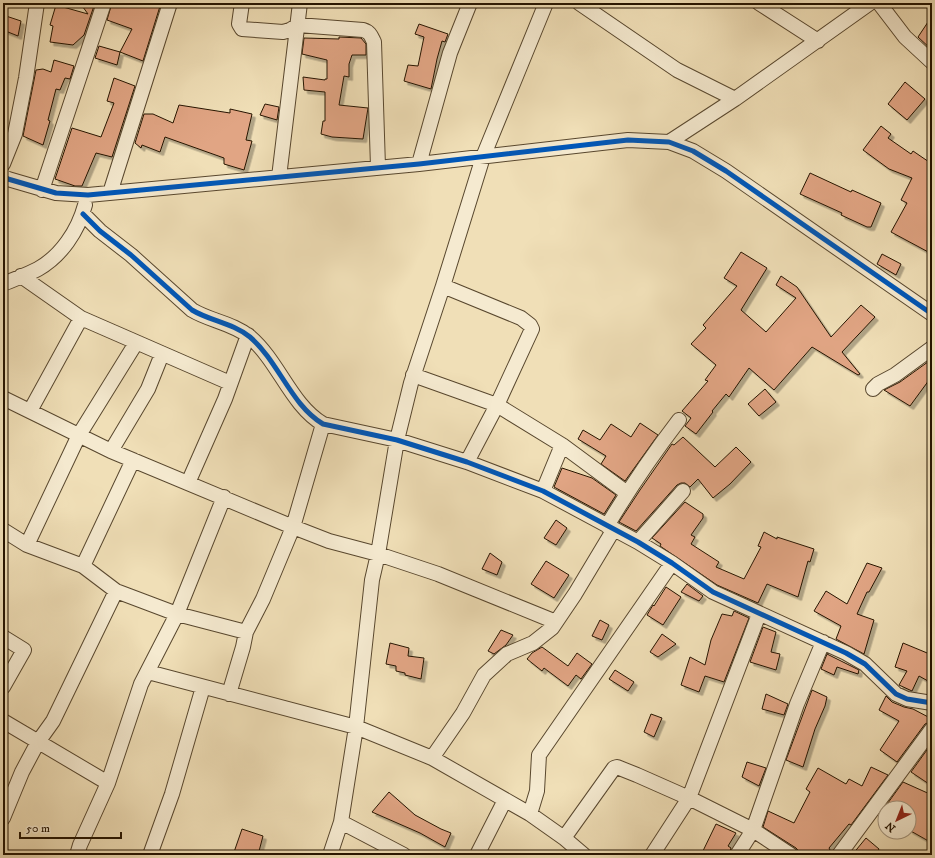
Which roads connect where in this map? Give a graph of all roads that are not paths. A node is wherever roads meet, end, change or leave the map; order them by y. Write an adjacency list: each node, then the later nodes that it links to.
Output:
1 (37, 3): 18 (street)
2 (104, 3): 23 (street)
3 (170, 3): 24 (street)
4 (242, 3): 12 (street)
5 (300, 3): 12 (street)
6 (470, 3): 19 (street)
7 (546, 3): 17 (street)
8 (579, 3): 15 (street)
9 (759, 3): 13 (street)
10 (870, 3): 13 (street)
11 (879, 3): 14 (street)
12 (298, 25): 20 (street); 22 (street)
13 (818, 41): 15 (street)
14 (932, 62)
15 (735, 99): 16 (street)
16 (669, 142): 17 (street); 30 (street)
17 (483, 157): 19 (street); 29 (street)
18 (3, 164)
19 (419, 164): 20 (street)
20 (378, 167): 22 (street)
21 (3, 176): 23 (street)
22 (279, 177): 24 (street)
23 (42, 190): 25 (street)
24 (110, 193): 25 (street)
25 (88, 195): 26 (street)
26 (83, 214): 27 (street); 32 (street)
27 (21, 276): 28 (street); 31 (street)
28 (3, 284)
29 (443, 286): 36 (street); 40 (street)
30 (932, 314)
31 (81, 318): 33 (street); 41 (street)
32 (248, 335): 37 (street); 43 (street)
33 (136, 342): 35 (street); 44 (street)
34 (932, 348): 38 (street)
35 (162, 354): 37 (street); 47 (street)
36 (414, 375): 40 (street); 45 (street)
37 (230, 383): 50 (street)
38 (873, 389)
39 (4, 402): 41 (street)
40 (497, 405): 46 (street); 49 (street)
41 (30, 411): 44 (street)
42 (679, 420): 53 (street)
43 (323, 424): 45 (street); 55 (street)
44 (79, 435): 47 (street); 59 (street)
45 (397, 440): 49 (street); 60 (street)
46 (562, 445): 51 (street); 53 (street)
47 (111, 451): 48 (street)
48 (134, 460): 50 (street); 62 (street)
49 (467, 462): 51 (street)
50 (188, 483): 54 (street)
51 (542, 491): 56 (street)
52 (683, 491): 58 (street)
53 (627, 493): 56 (street)
54 (224, 498): 55 (street); 64 (street)
55 (293, 527): 60 (street); 67 (street)
56 (611, 528): 58 (street); 66 (street)
57 (3, 530): 59 (street)
58 (638, 542): 61 (street)
59 (27, 545): 62 (street)
60 (378, 554): 66 (street); 76 (street)
61 (672, 563): 65 (street); 83 (street)
62 (83, 566): 63 (street)
63 (116, 591): 64 (street); 78 (street)
64 (177, 614): 67 (street); 70 (street)
65 (759, 614): 69 (street); 81 (street)
66 (556, 622): 79 (street)
67 (246, 632): 73 (street)
68 (3, 637): 71 (street)
69 (824, 642): 74 (street); 86 (street)
70 (148, 672): 72 (street); 80 (street)
71 (3, 687)
72 (203, 687): 73 (street); 90 (street)
73 (229, 694): 76 (street)
74 (932, 703)
75 (3, 721): 78 (street)
76 (356, 727): 79 (street); 85 (street)
77 (932, 729): 89 (street)
78 (38, 742): 80 (street); 84 (street)
79 (432, 758): 82 (street)
80 (108, 784): 88 (street)
81 (689, 798): 86 (street); 87 (street); 95 (street)
82 (505, 800): 83 (street); 93 (street)
83 (530, 814): 87 (street)
84 (3, 818)
85 (341, 822): 91 (street); 92 (street)
86 (753, 830): 96 (street); 97 (street)
87 (564, 838): 94 (street)
88 (81, 853)
89 (844, 853)
90 (150, 855)
91 (330, 855)
92 (404, 855)
93 (477, 855)
94 (584, 855)
95 (652, 855)
96 (737, 855)
97 (791, 855)

